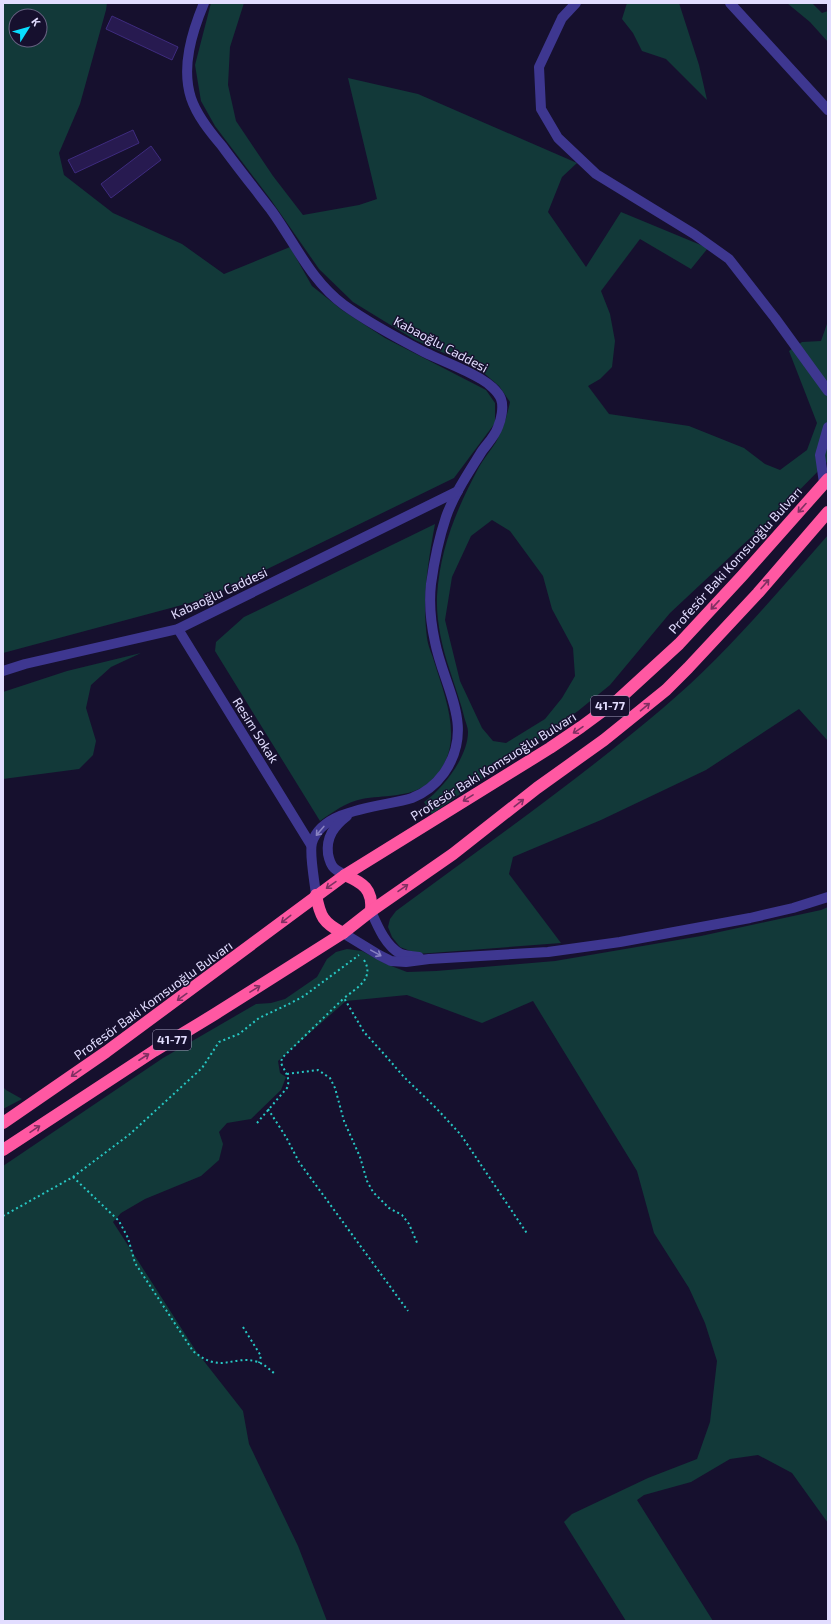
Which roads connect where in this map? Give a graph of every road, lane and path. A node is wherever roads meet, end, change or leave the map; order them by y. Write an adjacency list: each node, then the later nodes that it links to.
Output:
1 (204, 3): 8 (street, Kabaoğlu Caddesi)
2 (576, 3): 5 (street)
3 (730, 3): 4 (street)
4 (828, 110)
5 (828, 391)
6 (828, 427): 7 (street)
7 (826, 481): 14 (highway, Profesör Baki Komsuoğlu Bulvarı / 41-77, one-way to 14)
8 (458, 491): 10 (street, Kabaoğlu Caddesi); 12 (street)
9 (828, 512): 17 (highway, 41-77, one-way to 9)
10 (178, 629): 11 (street, Kabaoğlu Caddesi); 13 (street, Resim Sokak)
11 (3, 671)
12 (353, 812): 13 (street, one-way to 13); 14 (street)
13 (311, 845): 15 (street)
14 (345, 874): 15 (highway, one-way to 15); 17 (highway)
15 (316, 895): 18 (highway); 23 (highway, Profesör Baki Komsuoğlu Bulvarı / 41-77, one-way to 23)
16 (828, 897): 19 (street)
17 (371, 911): 18 (highway); 19 (street)
18 (343, 933): 19 (street, one-way to 19); 25 (highway, 41-77, one-way to 18)
19 (429, 959)
20 (344, 998): 21 (path); 26 (path); 28 (path)
21 (287, 1074): 22 (path); 29 (path)
22 (268, 1109): 24 (path); 30 (path)
23 (3, 1123)
24 (257, 1123)
25 (3, 1150)
26 (73, 1177): 27 (path); 32 (path)
27 (3, 1216)
28 (528, 1235)
29 (418, 1245)
30 (408, 1311)
31 (243, 1328): 32 (path)
32 (259, 1363): 33 (path)
33 (274, 1373)

